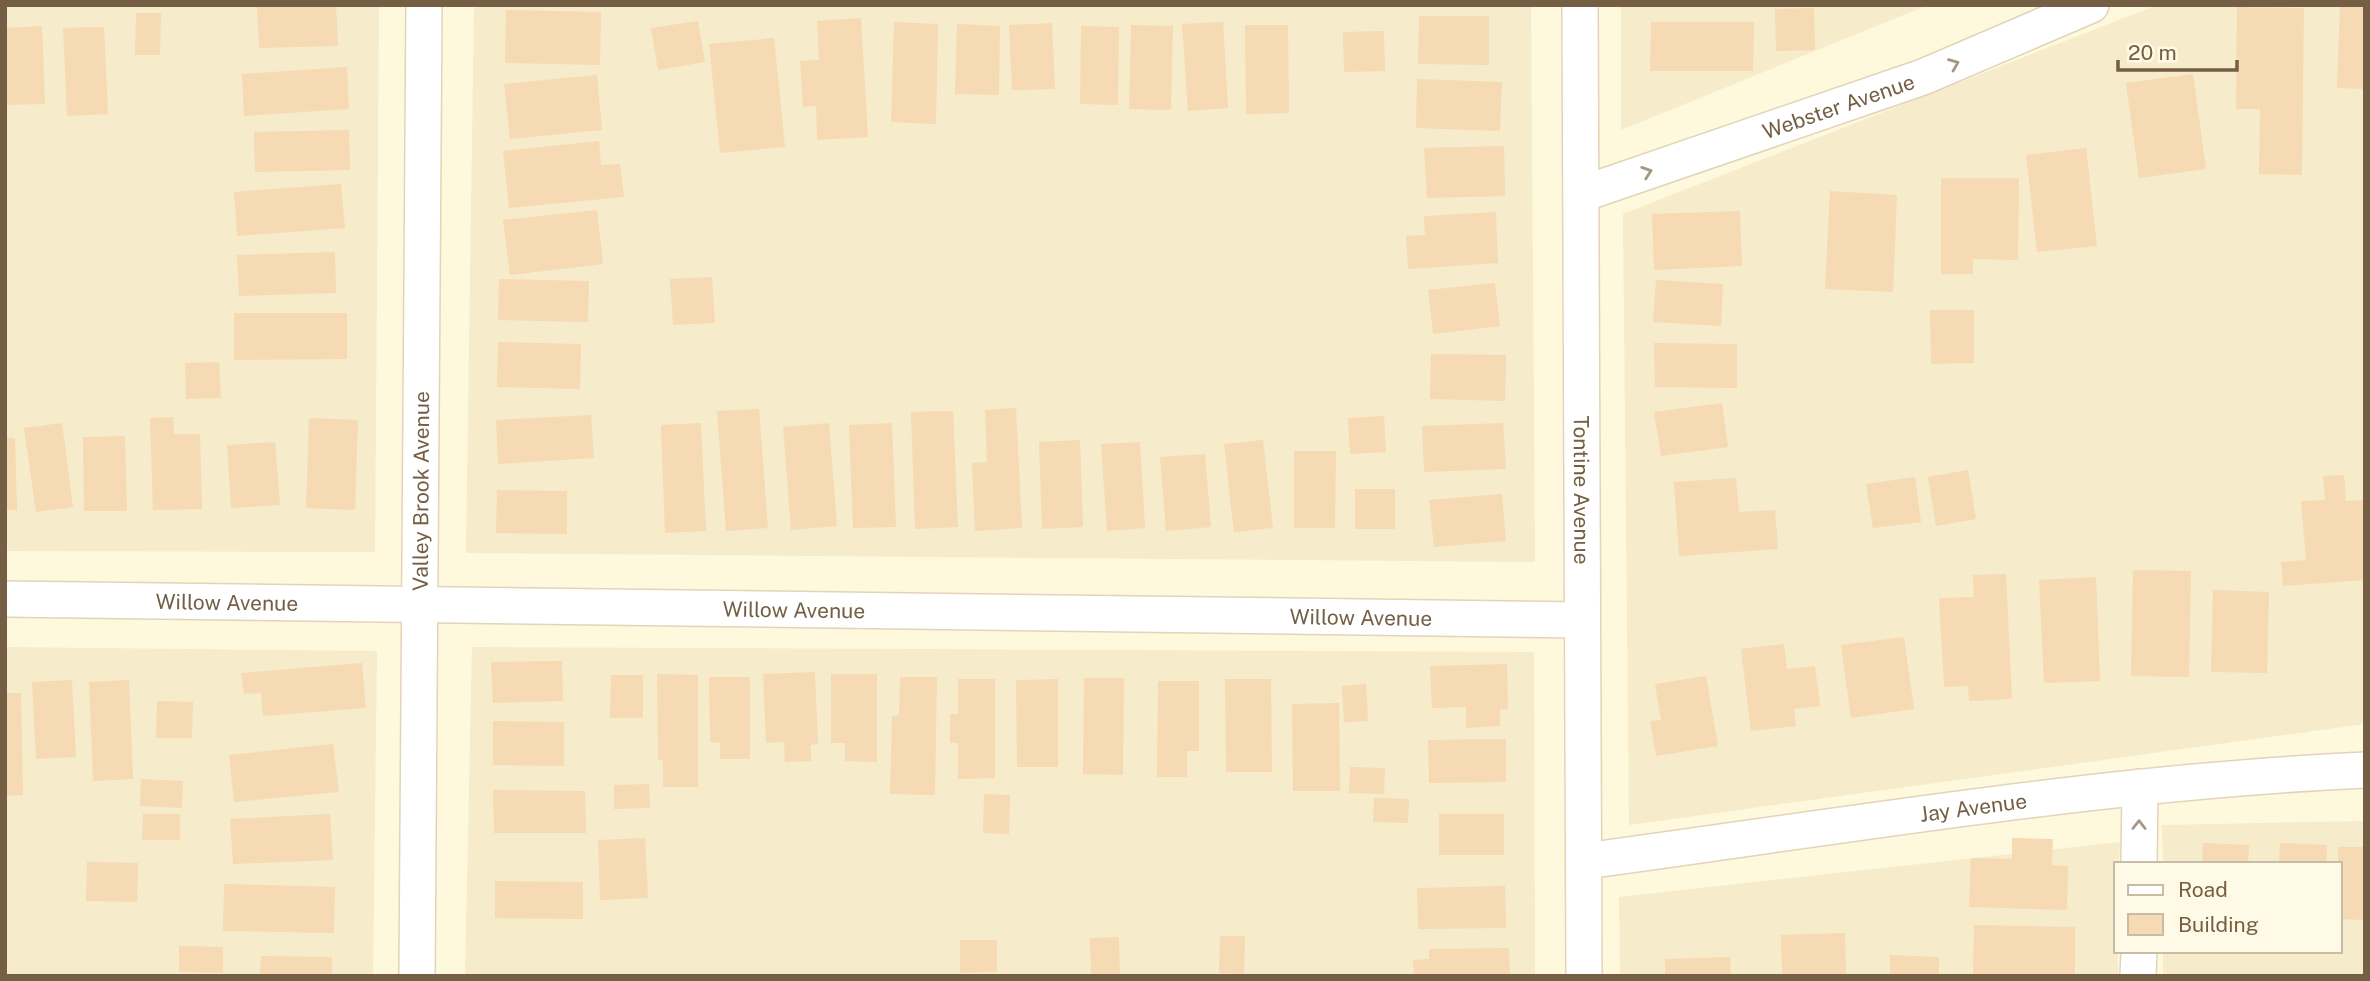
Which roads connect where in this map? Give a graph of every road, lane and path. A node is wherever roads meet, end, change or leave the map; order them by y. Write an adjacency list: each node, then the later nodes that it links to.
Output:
1 (424, 5): 6 (street, Valley Brook Avenue)
2 (1580, 5): 4 (street, Tontine Avenue)
3 (2091, 5): 4 (street, Webster Avenue, one-way to 3)
4 (1582, 194): 7 (street, Tontine Avenue)
5 (5, 599): 6 (street, Willow Avenue)
6 (418, 603): 7 (street, Willow Avenue); 13 (street, Valley Brook Avenue)
7 (1583, 620): 10 (street, Tontine Avenue)
8 (2365, 769): 9 (street, Jay Avenue)
9 (2140, 787): 10 (street, Jay Avenue); 11 (street, one-way to 9)
10 (1585, 861): 14 (street, Tontine Avenue)
11 (2139, 862)
12 (2138, 953): 15 (street)
13 (417, 976)
14 (1584, 976)
15 (2138, 976)

